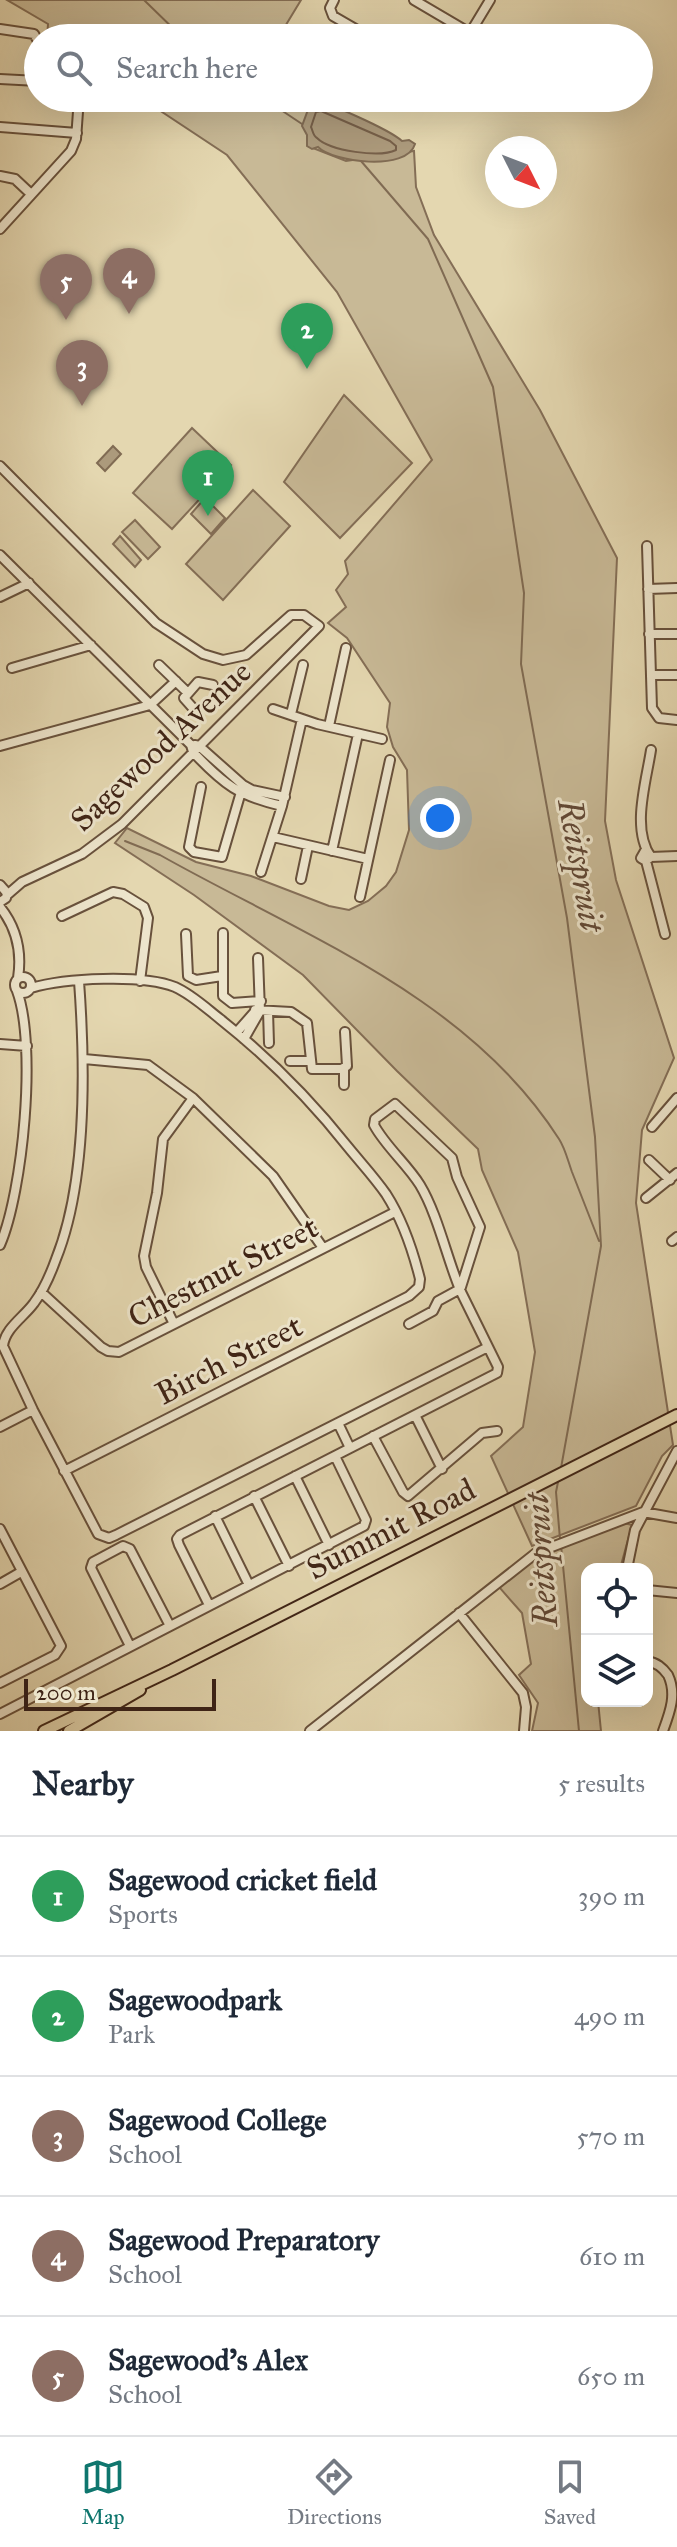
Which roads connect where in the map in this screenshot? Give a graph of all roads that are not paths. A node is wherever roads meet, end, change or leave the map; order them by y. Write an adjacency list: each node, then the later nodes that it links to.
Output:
1 (334, 0): 4 (street)
2 (414, 0): 5 (street)
3 (490, 0): 6 (street)
4 (347, 24)
5 (451, 24)
6 (475, 24)
7 (0, 29): 8 (street)
8 (24, 33)
9 (0, 79): 10 (street)
10 (24, 80)
11 (78, 112): 13 (street)
12 (0, 127): 13 (street)
13 (77, 133): 15 (street)
14 (0, 176): 15 (street)
15 (31, 194): 16 (street)
16 (0, 229)
17 (0, 466): 46 (street, Sagewood Avenue)
18 (647, 546): 22 (street)
19 (0, 555): 20 (street)
20 (29, 583): 23 (street); 26 (street)
21 (677, 588): 22 (street)
22 (648, 589): 24 (street)
23 (0, 597)
24 (649, 634): 25 (street); 31 (street)
25 (677, 634)
26 (91, 645): 30 (street); 36 (street)
27 (346, 648): 42 (street)
28 (159, 665): 33 (street)
29 (303, 665): 39 (street)
30 (12, 668)
31 (651, 675): 32 (street); 41 (street)
32 (677, 675)
33 (176, 681): 35 (street); 36 (street)
34 (213, 685): 35 (street)
35 (188, 693): 37 (street)
36 (150, 705): 45 (street); 46 (street)
37 (192, 707)
38 (273, 709): 39 (street)
39 (291, 714): 40 (street)
40 (302, 719): 42 (street); 51 (street)
41 (677, 720)
42 (329, 726): 43 (street)
43 (358, 734): 44 (street); 54 (street)
44 (382, 739)
45 (0, 746)
46 (194, 748): 50 (street); 60 (street, Sagewood Avenue)
47 (651, 750): 55 (street)
48 (390, 760): 57 (street)
49 (201, 787): 50 (street)
50 (241, 789): 51 (street)
51 (284, 802): 52 (street)
52 (273, 837): 53 (street); 58 (street)
53 (308, 846): 54 (street); 59 (street)
54 (332, 851): 57 (street)
55 (647, 856): 56 (street); 67 (street)
56 (677, 856)
57 (368, 859): 62 (street)
58 (261, 872)
59 (301, 879)
60 (22, 882): 61 (street, Sagewood Avenue); 63 (street, Sagewood Avenue)
61 (0, 885): 63 (street)
62 (360, 897)
63 (3, 900): 72 (street)
64 (62, 916): 71 (street)
65 (223, 933): 69 (street)
66 (186, 934): 69 (street)
67 (665, 934)
68 (258, 958): 73 (street)
69 (222, 976): 73 (street)
70 (79, 981): 71 (street); 72 (street); 80 (street)
71 (140, 981): 75 (street)
72 (27, 983): 74 (street); 74 (street)
73 (261, 1008): 75 (street); 77 (street); 82 (street)
74 (24, 1009): 79 (street)
75 (243, 1032): 92 (street)
76 (345, 1032): 83 (street)
77 (269, 1043)
78 (0, 1044): 79 (street)
79 (27, 1046): 93 (street)
80 (84, 1059): 85 (street); 96 (street)
81 (290, 1061): 82 (street)
82 (310, 1061): 83 (street)
83 (344, 1068): 84 (street)
84 (344, 1085)
85 (193, 1098): 94 (street); 97 (street)
86 (677, 1098): 87 (street)
87 (652, 1127)
88 (649, 1160): 90 (street)
89 (677, 1173): 90 (street)
90 (670, 1180): 91 (street)
91 (646, 1198)
92 (395, 1212): 94 (street, Chestnut Street); 111 (street, Birch Street)
93 (0, 1245)
94 (323, 1248): 97 (street, Chestnut Street)
95 (460, 1289): 95 (street); 98 (street); 99 (street)
96 (41, 1292): 97 (street, Chestnut Street); 100 (street)
97 (174, 1324)
98 (409, 1324)
99 (488, 1347): 101 (street); 103 (street)
100 (33, 1410): 104 (street); 111 (street)
101 (415, 1415): 106 (street); 110 (street)
102 (677, 1415): 131 (main road, Summit Road)
103 (338, 1423): 107 (street); 111 (street)
104 (0, 1427)
105 (497, 1431): 110 (street)
106 (373, 1436): 107 (street); 110 (street)
107 (350, 1448): 109 (street)
108 (677, 1451): 114 (street)
109 (335, 1456): 112 (street); 118 (street)
110 (442, 1469)
111 (64, 1471)
112 (295, 1476): 113 (street); 118 (street)
113 (254, 1496): 115 (street); 120 (street)
114 (643, 1512): 116 (street); 119 (street); 127 (street)
115 (215, 1516): 123 (street); 126 (street)
116 (677, 1518)
117 (0, 1529): 121 (street)
118 (329, 1545): 120 (street)
119 (628, 1563)
120 (289, 1566): 123 (street)
121 (21, 1572): 122 (street); 132 (street)
122 (0, 1584)
123 (249, 1585): 126 (street)
124 (653, 1591): 125 (street)
125 (677, 1593)
126 (209, 1605): 128 (street)
127 (459, 1613): 136 (street); 137 (street)
128 (170, 1626): 129 (street); 129 (street)
129 (130, 1646): 133 (street)
130 (653, 1663): 138 (street)
131 (172, 1670): 134 (main road, Summit Road); 135 (main road, Summit Road)
132 (0, 1683)
133 (0, 1714)
134 (44, 1731)
135 (69, 1731)
136 (310, 1731)
137 (524, 1731)
138 (663, 1731)

